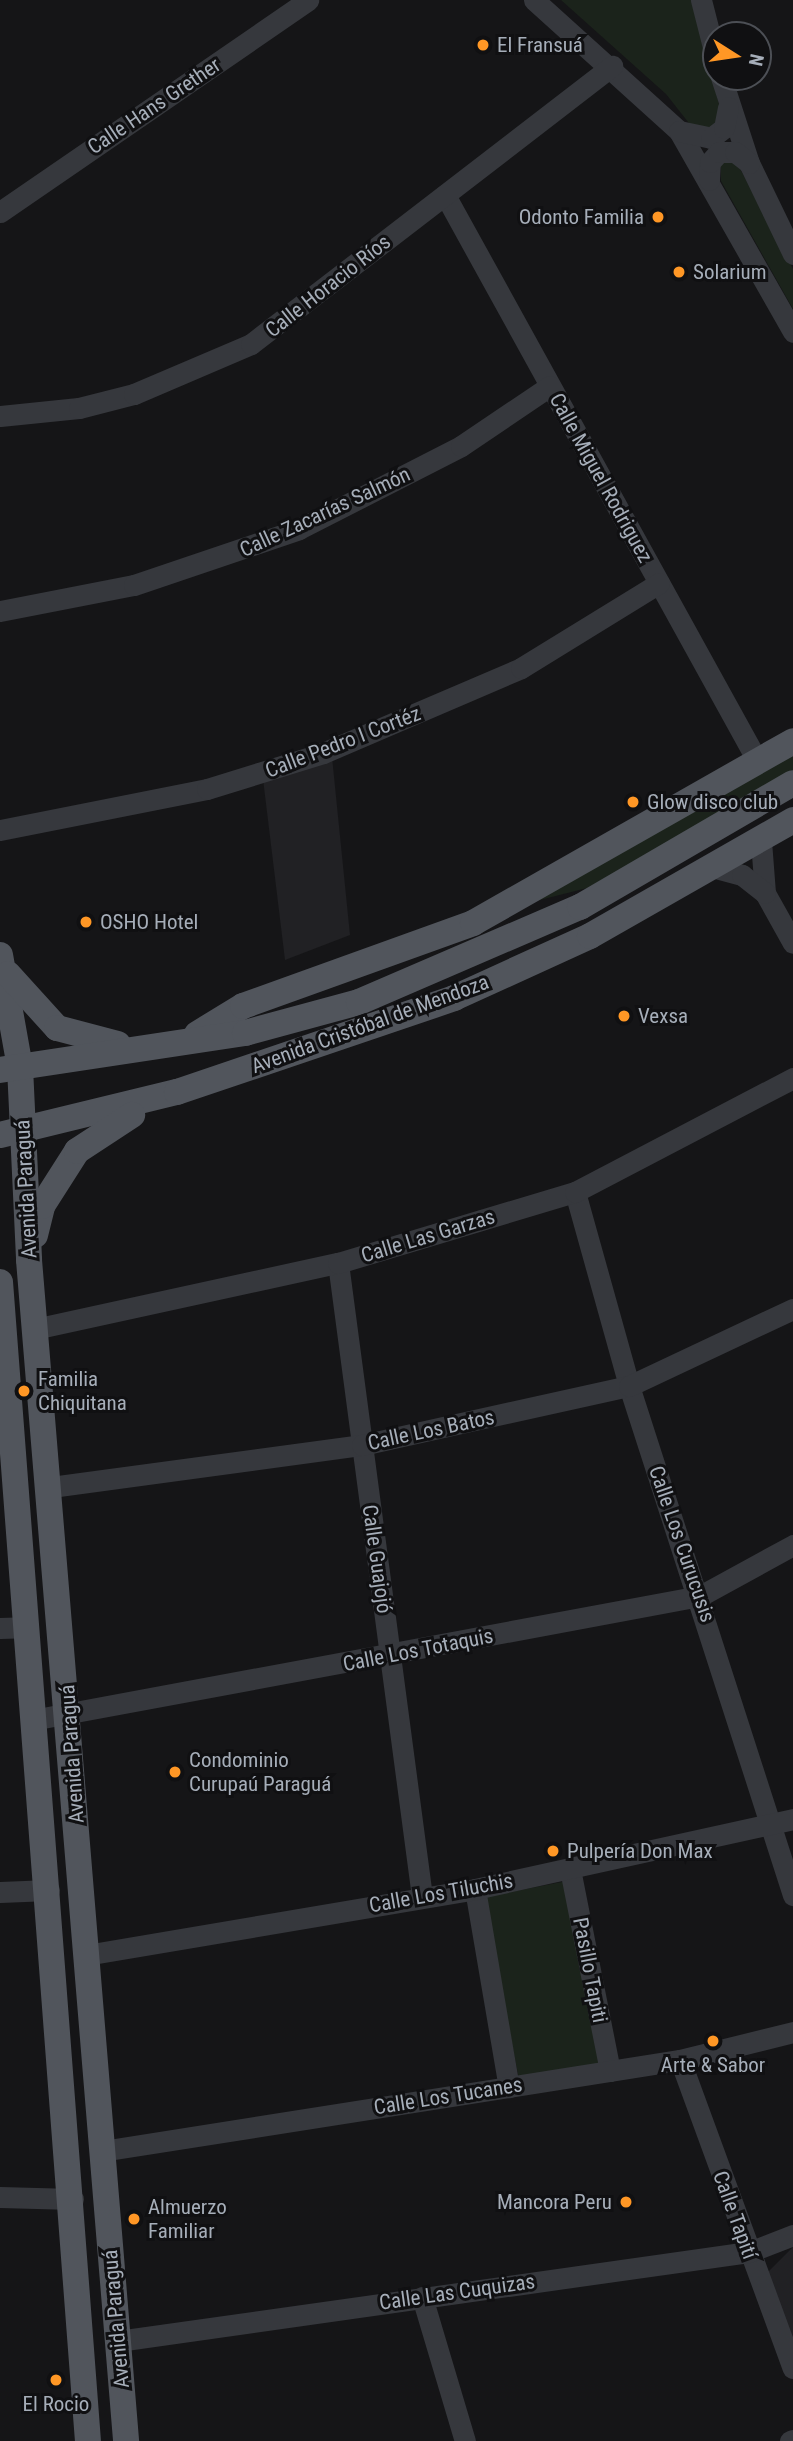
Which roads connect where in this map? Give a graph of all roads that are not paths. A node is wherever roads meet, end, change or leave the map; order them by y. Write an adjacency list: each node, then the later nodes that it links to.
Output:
1 (308, 0): 12 (street, Calle Hans Grether)
2 (534, 0): 5 (street)
3 (707, 2): 4 (street)
4 (710, 21)
5 (612, 66): 8 (street); 11 (street, Calle Horacio Ríos)
6 (725, 91): 7 (street)
7 (728, 104): 8 (street); 9 (street)
8 (679, 131): 10 (street)
9 (749, 163): 10 (street); 13 (street)
10 (709, 180): 14 (street)
11 (445, 195): 15 (street, Calle Miguel Rodriguez); 16 (street, Calle Horacio Ríos)
12 (0, 212)
13 (793, 254)
14 (793, 332)
15 (550, 386): 17 (street, Calle Miguel Rodriguez); 18 (street, Calle Zacarías Salmón)
16 (0, 416)
17 (659, 583): 20 (street, Calle Miguel Rodriguez); 23 (street, Calle Pedro I Cortéz)
18 (0, 611)
19 (793, 741): 20 (main road, Avenida Cristóbal de Mendoza)
20 (758, 762): 28 (main road, Avenida Cristóbal de Mendoza)
21 (793, 783): 27 (main road, Avenida Cristóbal de Mendoza)
22 (793, 820): 24 (main road, Avenida Cristóbal de Mendoza)
23 (0, 830)
24 (761, 841): 25 (main road, Avenida Cristóbal de Mendoza); 26 (street)
25 (716, 868): 26 (street); 35 (main road, Avenida Cristóbal de Mendoza)
26 (765, 893): 29 (street)
27 (580, 907): 28 (main road); 31 (main road, Avenida Cristóbal de Mendoza)
28 (473, 923): 31 (main road, Avenida Cristóbal de Mendoza)
29 (793, 943)
30 (2, 962): 32 (main road); 33 (main road, Avenida Paraguá)
31 (193, 1037): 32 (main road, Avenida Cristóbal de Mendoza)
32 (126, 1046): 33 (main road, Avenida Cristóbal de Mendoza)
33 (7, 1071): 36 (main road, Avenida Paraguá)
34 (793, 1078): 37 (street, Calle Las Garzas)
35 (177, 1092): 36 (main road, Avenida Cristóbal de Mendoza); 38 (main road)
36 (11, 1124): 38 (main road, Avenida Paraguá)
37 (575, 1192): 39 (street, Calle Las Garzas); 44 (street, Calle Los Curucusis)
38 (29, 1260): 42 (main road, Avenida Paraguá)
39 (338, 1264): 42 (street, Calle Las Garzas); 45 (street, Calle Guajojó)
40 (0, 1282): 43 (main road, Avenida Paraguá)
41 (793, 1309): 44 (street, Calle Los Batos)
42 (39, 1328): 46 (main road, Avenida Paraguá)
43 (1, 1330): 49 (main road, Avenida Paraguá)
44 (629, 1386): 45 (street, Calle Los Batos); 48 (street, Calle Los Curucusis)
45 (362, 1445): 46 (street, Calle Los Batos); 50 (street, Calle Guajojó)
46 (51, 1487): 51 (main road, Avenida Paraguá)
47 (793, 1545): 48 (street, Calle Los Totaquis)
48 (700, 1596): 50 (street, Calle Los Totaquis); 54 (street, Calle Los Curucusis)
49 (12, 1628): 52 (main road, Avenida Paraguá)
50 (390, 1656): 51 (street, Calle Los Totaquis); 60 (street, Calle Guajojó)
51 (69, 1715): 52 (street, Calle Los Totaquis); 61 (main road, Avenida Paraguá)
52 (32, 1720): 57 (main road, Avenida Paraguá)
53 (793, 1819): 54 (street, Calle Los Tiluchis)
54 (772, 1826): 55 (street, Calle Los Tiluchis); 59 (street, Calle Los Curucusis)
55 (570, 1869): 56 (street, Calle Los Tiluchis); 64 (street, Pasillo Tapiti)
56 (475, 1889): 60 (street, Calle Los Tiluchis); 65 (street)
57 (49, 1890): 58 (street); 68 (main road, Avenida Paraguá)
58 (0, 1892)
59 (793, 1895)
60 (422, 1897): 61 (street, Calle Los Tiluchis)
61 (86, 1955): 66 (main road, Avenida Paraguá)
62 (793, 2032): 63 (street, Calle Los Tucanes)
63 (680, 2060): 64 (street, Calle Los Tucanes); 70 (street, Calle Tapití)
64 (611, 2071): 65 (street, Calle Los Tucanes)
65 (509, 2087): 66 (street, Calle Los Tucanes)
66 (102, 2151): 72 (main road, Avenida Paraguá)
67 (0, 2197): 68 (street)
68 (74, 2199): 74 (main road, Avenida Paraguá)
69 (793, 2235): 70 (street, Calle Las Cuquizas)
70 (749, 2252): 71 (street, Calle Las Cuquizas); 73 (street, Calle Tapití)
71 (422, 2297): 72 (street, Calle Las Cuquizas); 76 (street)
72 (118, 2341): 75 (main road, Avenida Paraguá)
73 (793, 2368)
74 (88, 2441)
75 (126, 2441)
76 (465, 2441)

